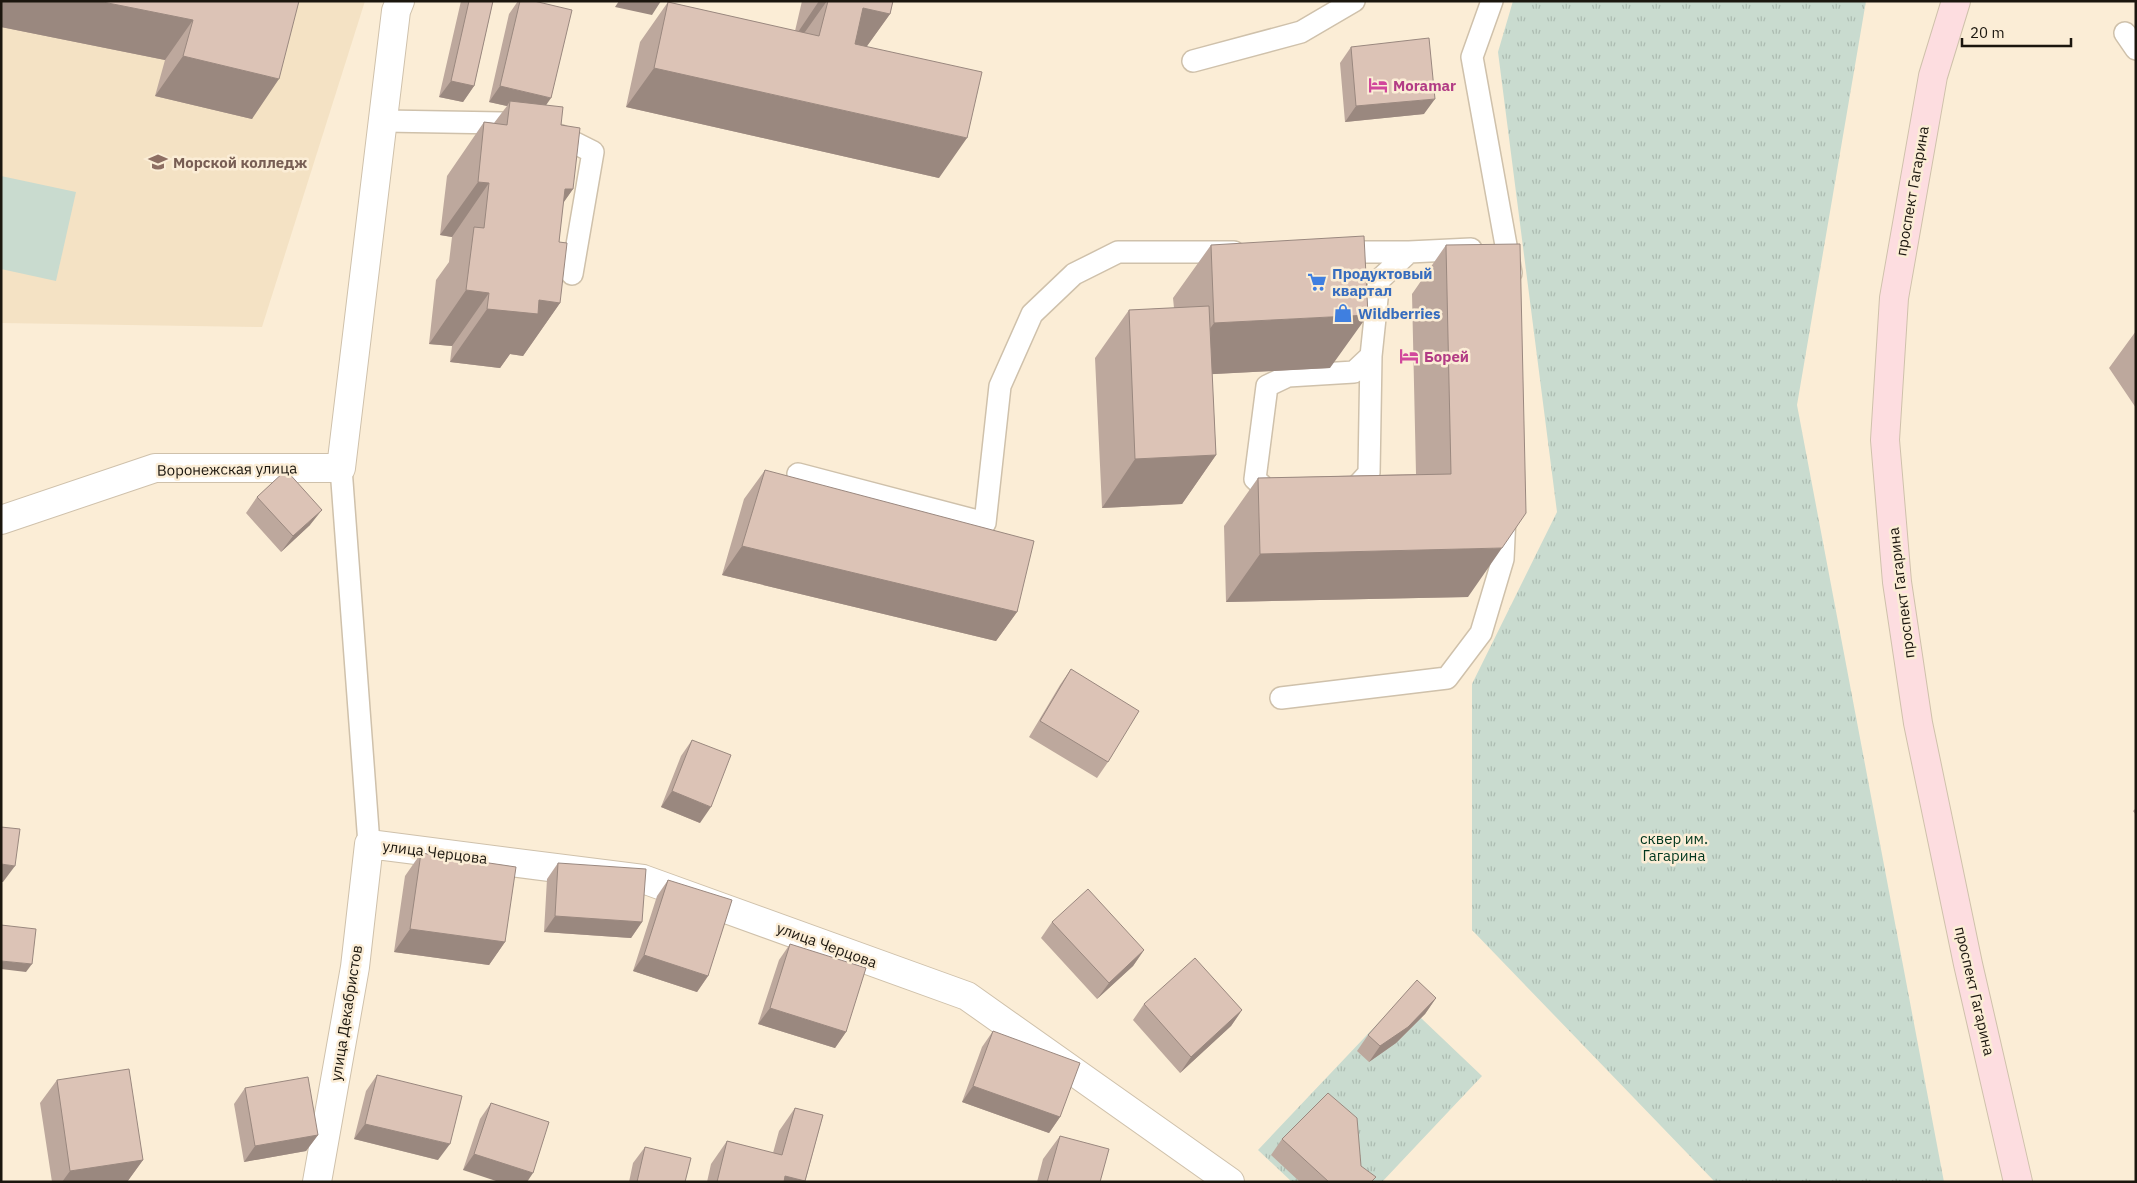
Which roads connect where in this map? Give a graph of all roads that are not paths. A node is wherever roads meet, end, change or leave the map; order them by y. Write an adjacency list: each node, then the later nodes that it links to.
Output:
1 (400, 1): 6 (street)
2 (1354, 1): 5 (lane)
3 (1492, 1): 7 (lane)
4 (1956, 1): 24 (main road, проспект Гагарина)
5 (1193, 61)
6 (384, 121): 11 (lane); 14 (street)
7 (1506, 247): 10 (lane); 12 (lane)
8 (1254, 252): 15 (lane)
9 (1322, 252): 10 (lane)
10 (1409, 252): 13 (lane)
11 (572, 274)
12 (1512, 291)
13 (1371, 356): 16 (lane); 17 (lane)
14 (341, 468): 19 (street, Воронежская улица); 21 (lane)
15 (798, 474)
16 (1302, 498)
17 (1328, 498)
18 (1505, 499): 20 (lane)
19 (1, 520)
20 (1281, 698)
21 (369, 844): 22 (street, улица Декабристов); 23 (street, улица Черцова)
22 (317, 1182)
23 (1230, 1182)
24 (2018, 1182)

